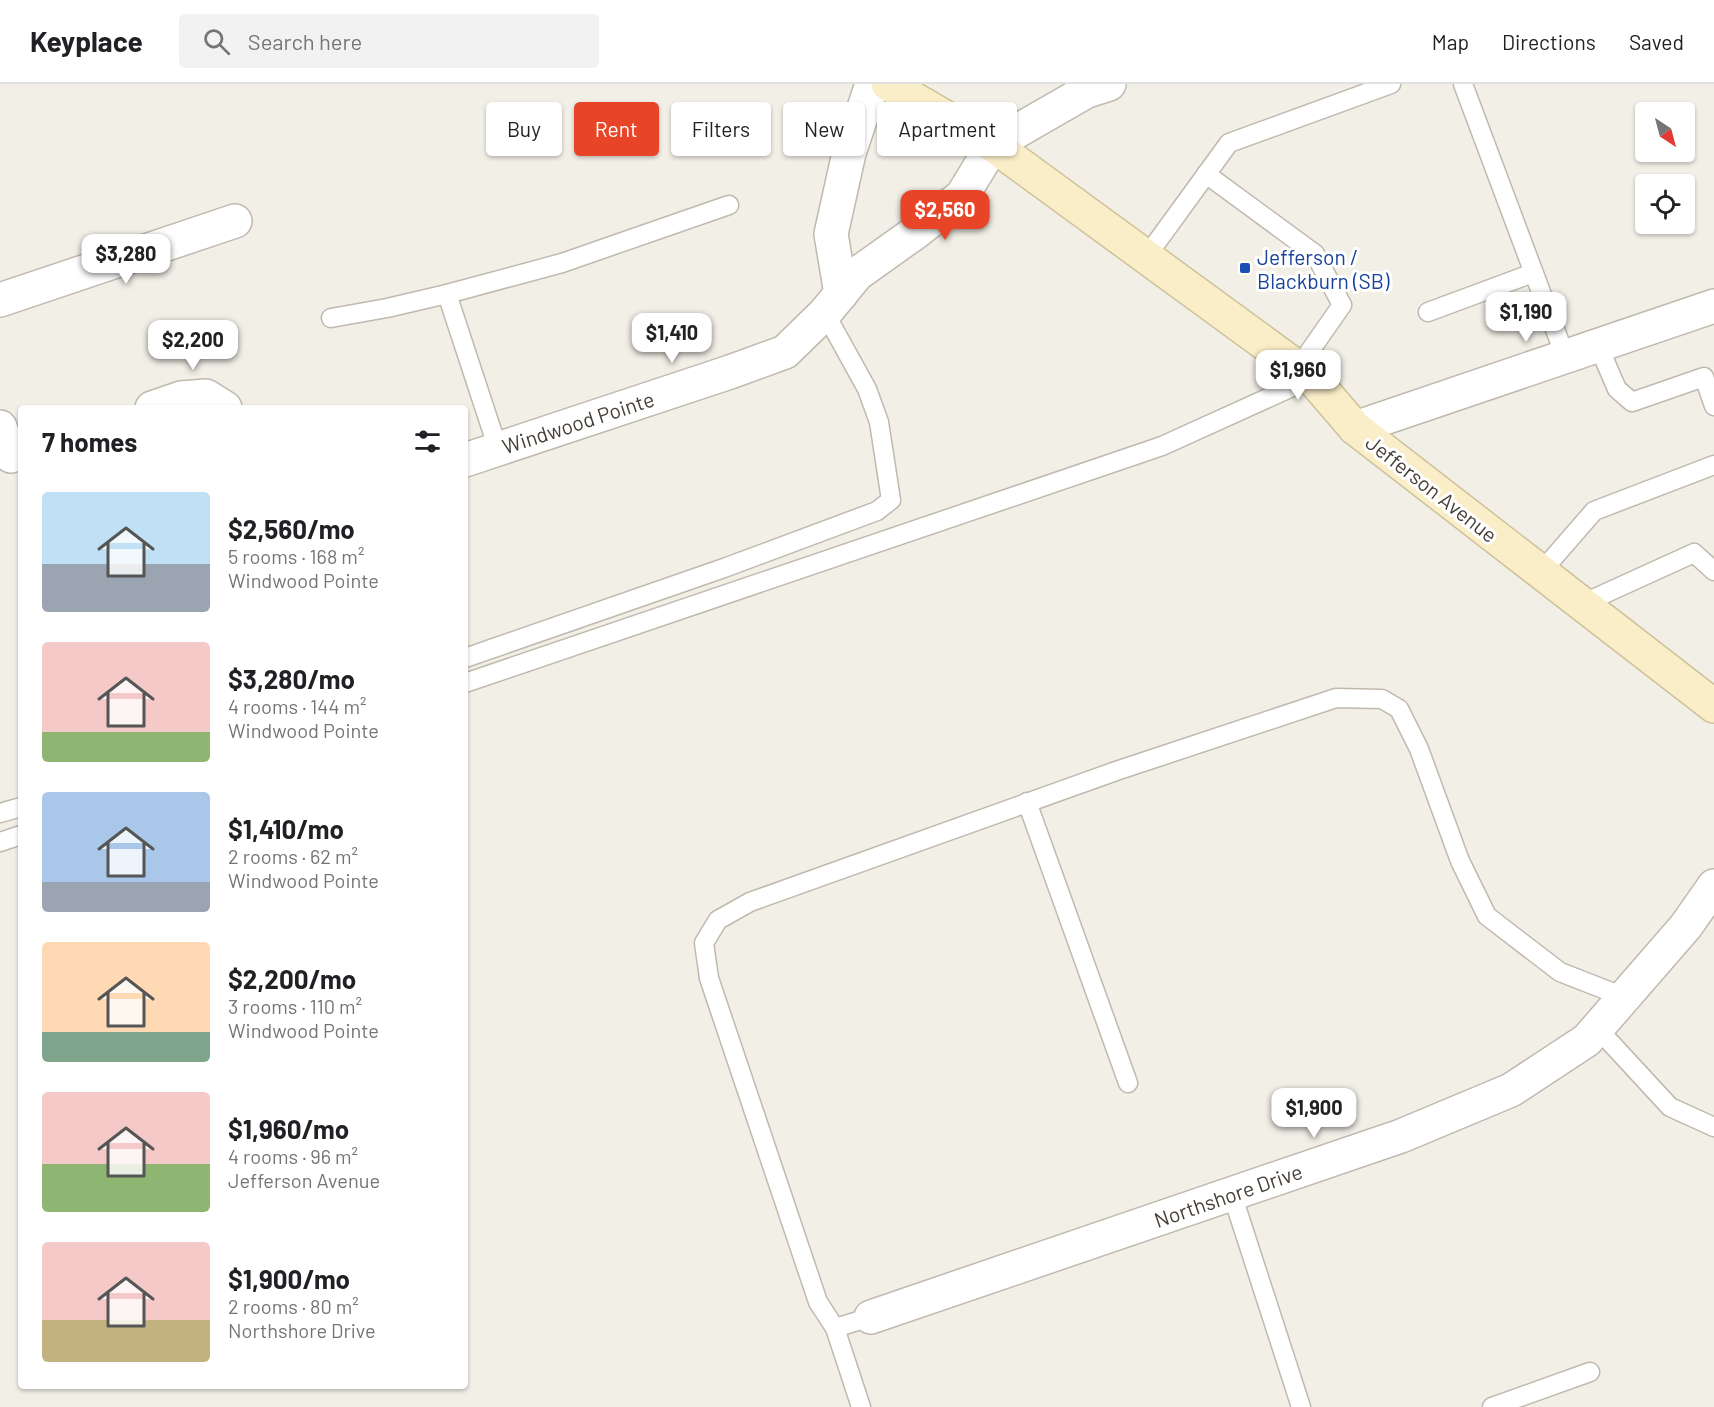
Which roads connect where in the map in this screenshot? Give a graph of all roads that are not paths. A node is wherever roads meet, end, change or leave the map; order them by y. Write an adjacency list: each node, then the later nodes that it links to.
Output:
1 (872, 84): 17 (street)
2 (888, 84): 6 (main road, Jefferson Avenue)
3 (1109, 84): 7 (street)
4 (1391, 84): 10 (lane)
5 (1463, 84): 14 (lane)
6 (919, 102)
7 (1017, 131)
8 (986, 156): 17 (street, Windwood Pointe)
9 (1008, 156): 13 (main road, Jefferson Avenue)
10 (1206, 174): 13 (lane); 23 (lane)
11 (729, 205): 15 (lane)
12 (236, 221): 16 (street)
13 (1146, 257): 23 (main road, Jefferson Avenue)
14 (1533, 273): 19 (lane); 22 (lane)
15 (447, 294): 20 (lane); 28 (lane)
16 (0, 300)
17 (833, 303): 28 (street, Windwood Pointe); 34 (lane)
18 (1714, 306): 21 (street)
19 (1428, 312)
20 (331, 318)
21 (1598, 345): 22 (street); 26 (lane)
22 (1565, 356): 27 (street)
23 (1305, 373): 27 (main road, Jefferson Avenue); 35 (lane)
24 (161, 405): 25 (street)
25 (220, 405)
26 (1714, 406)
27 (1355, 428): 32 (main road, Jefferson Avenue)
28 (498, 449): 29 (street, Windwood Pointe)
29 (468, 459)
30 (1714, 465): 32 (lane)
31 (1714, 571): 33 (lane)
32 (1540, 572): 33 (main road, Jefferson Avenue)
33 (1582, 604): 36 (main road, Jefferson Avenue)
34 (468, 657)
35 (468, 682)
36 (1714, 706)
37 (1027, 802): 43 (lane); 45 (lane); 49 (lane)
38 (18, 808): 39 (lane)
39 (0, 813)
40 (18, 835): 41 (lane)
41 (0, 842)
42 (1714, 886): 43 (street, Northshore Drive)
43 (1624, 997): 44 (street, Northshore Drive)
44 (1597, 1028): 46 (lane); 47 (street, Northshore Drive)
45 (1128, 1083)
46 (1714, 1127)
47 (1232, 1194): 48 (street, Northshore Drive); 52 (lane)
48 (871, 1317): 49 (lane)
49 (834, 1328): 51 (lane)
50 (1590, 1372): 53 (lane)
51 (861, 1407)
52 (1301, 1407)
53 (1492, 1407)

